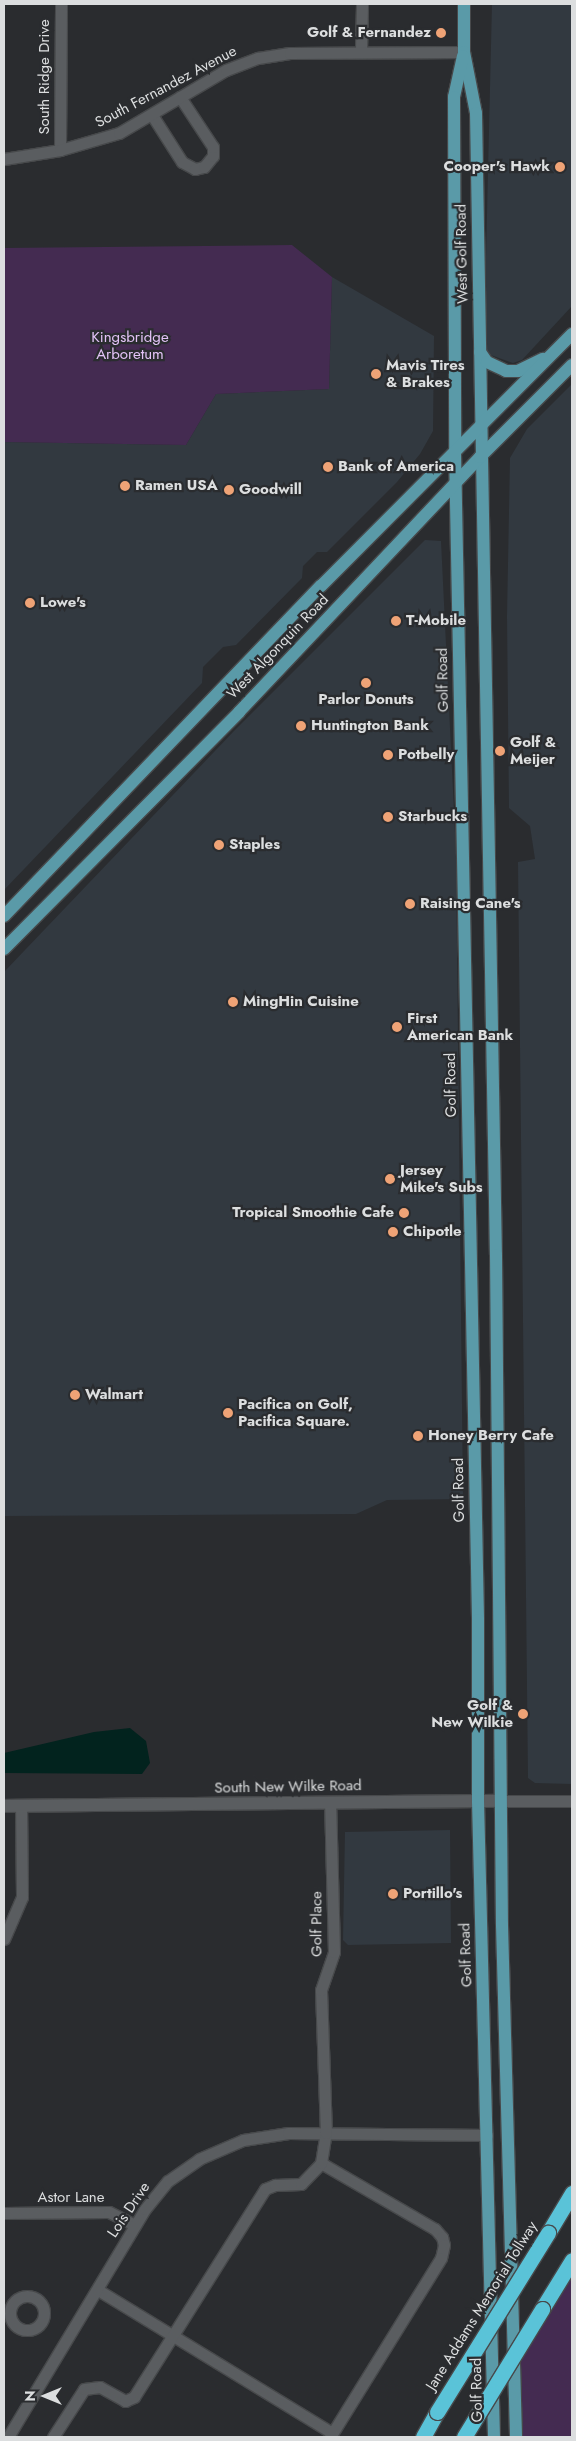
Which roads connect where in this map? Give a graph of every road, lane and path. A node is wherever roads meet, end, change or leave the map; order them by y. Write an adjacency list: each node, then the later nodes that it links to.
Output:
1 (61, 4): 8 (street, South Ridge Drive)
2 (362, 4): 4 (street)
3 (464, 4): 5 (main road, West Golf Road)
4 (361, 51): 5 (street, South Fernandez Avenue); 6 (street, South Fernandez Avenue)
5 (464, 52): 11 (main road, West Golf Road); 15 (main road, West Golf Road)
6 (180, 97): 7 (street, South Fernandez Avenue); 7 (street)
7 (152, 115): 8 (street, South Fernandez Avenue)
8 (60, 150): 9 (street, South Fernandez Avenue)
9 (4, 159)
10 (572, 334): 12 (main road, West Algonquin Road)
11 (480, 352): 12 (main road); 14 (main road, West Golf Road)
12 (552, 355): 14 (main road, West Algonquin Road)
13 (572, 365): 16 (main road, West Algonquin Road)
14 (480, 427): 15 (main road, West Algonquin Road); 16 (main road, West Golf Road)
15 (455, 452): 17 (main road, Golf Road); 18 (main road, West Algonquin Road)
16 (480, 456): 17 (main road, West Algonquin Road); 21 (main road)
17 (456, 482): 19 (main road, West Algonquin Road); 20 (main road, Golf Road)
18 (4, 916)
19 (4, 949)
20 (478, 1801): 21 (main road, South New Wilke Road); 23 (main road, South New Wilke Road); 28 (main road, Golf Road)
21 (501, 1801): 22 (street, South New Wilke Road); 42 (main road)
22 (572, 1801)
23 (330, 1803): 25 (main road, South New Wilke Road); 27 (street, Golf Place)
24 (4, 1806): 25 (main road, South New Wilke Road)
25 (22, 1806): 26 (street)
26 (4, 1939)
27 (326, 2133): 28 (street, Lois Drive); 29 (street, Golf Place); 32 (street, Lois Drive)
28 (487, 2135): 41 (main road, Golf Road)
29 (321, 2162): 35 (street); 36 (street)
30 (572, 2193): 39 (highway, Jane Addams Memorial Tollway, bridge)
31 (4, 2213): 32 (street, Astor Lane)
32 (135, 2225): 34 (street, Lois Drive)
33 (572, 2260): 40 (highway, bridge)
34 (98, 2290): 35 (street); 37 (street, Lois Drive)
35 (173, 2335): 36 (street); 38 (street)
36 (331, 2435)
37 (8, 2437)
38 (53, 2437)
39 (422, 2437)
40 (464, 2437)
41 (494, 2437)
42 (516, 2437)

